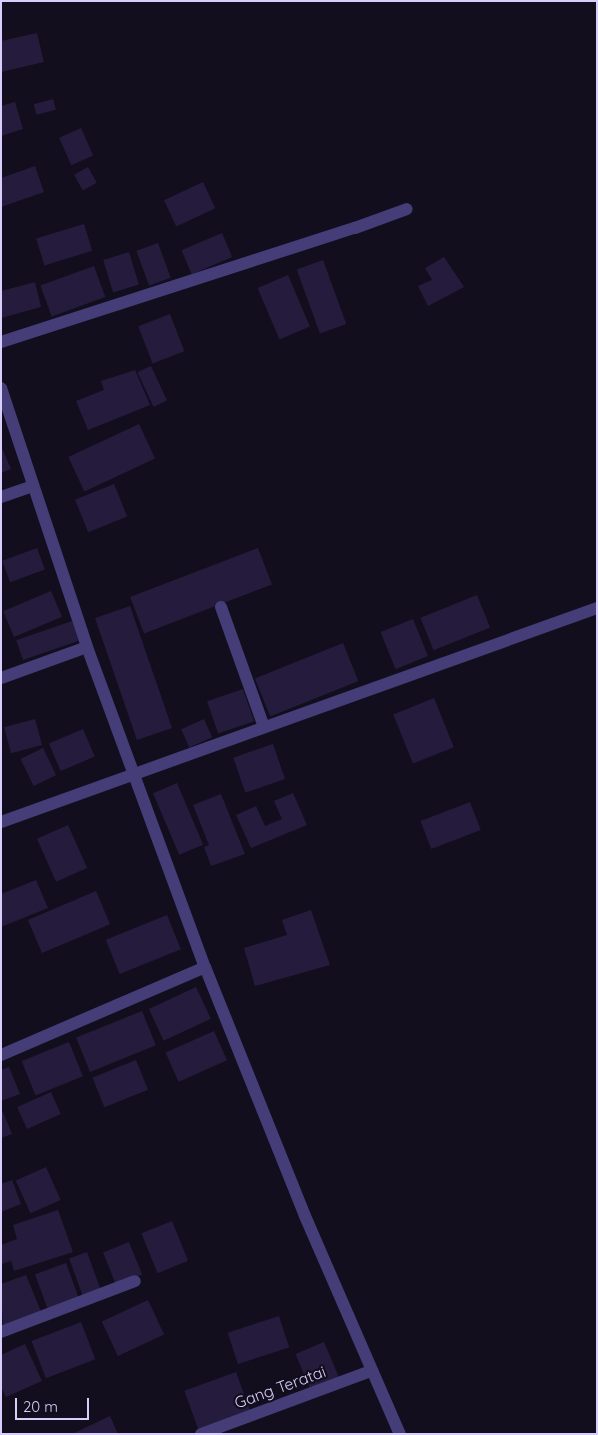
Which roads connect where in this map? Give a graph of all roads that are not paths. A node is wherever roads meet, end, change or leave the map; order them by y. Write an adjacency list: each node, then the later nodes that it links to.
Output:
1 (407, 209): 2 (street)
2 (1, 342)
3 (1, 388): 4 (street)
4 (32, 486): 5 (street); 8 (street)
5 (1, 497)
6 (221, 607): 10 (street)
7 (597, 608): 10 (street)
8 (87, 647): 9 (street); 11 (street)
9 (1, 678)
10 (264, 728): 11 (street)
11 (134, 775): 12 (street); 13 (street)
12 (1, 822)
13 (205, 967): 14 (street); 17 (street)
14 (1, 1055)
15 (135, 1281): 16 (street)
16 (1, 1332)
17 (370, 1371): 18 (street, Gang Teratai); 19 (street)
18 (200, 1434)
19 (400, 1434)

